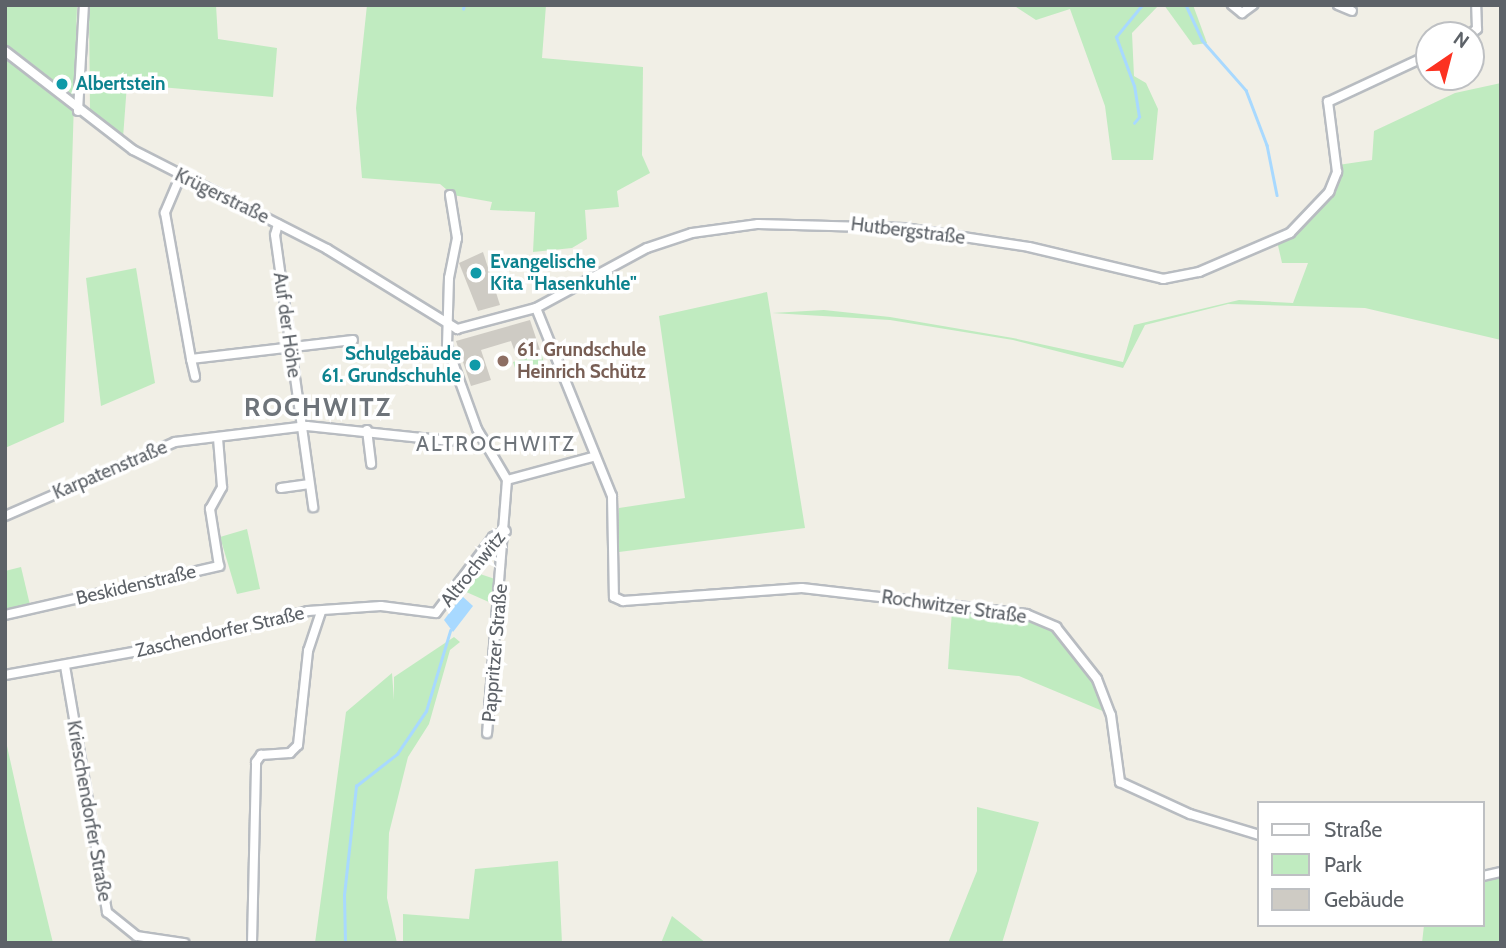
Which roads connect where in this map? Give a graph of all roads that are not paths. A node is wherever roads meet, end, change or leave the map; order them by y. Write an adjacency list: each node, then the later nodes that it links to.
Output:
1 (84, 5): 8 (street)
2 (1232, 5): 3 (street)
3 (1253, 5)
4 (1338, 5): 5 (street)
5 (1352, 11)
6 (5, 51): 8 (street, Krügerstraße)
7 (1415, 62): 12 (street, Hutbergstraße)
8 (78, 111): 9 (street, Krügerstraße)
9 (180, 177): 11 (street, Krügerstraße); 16 (street)
10 (450, 195): 13 (street)
11 (278, 223): 13 (street, Krügerstraße); 15 (street, Auf der Höhe)
12 (536, 308): 13 (street, Hutbergstraße); 22 (street)
13 (449, 327): 24 (street)
14 (353, 340): 15 (street)
15 (290, 347): 16 (street); 18 (street, Auf der Höhe)
16 (191, 359): 17 (street)
17 (195, 377)
18 (301, 427): 19 (street, Karpatenstraße); 20 (street, Karpatenstraße); 25 (street)
19 (367, 430): 21 (street, Karpatenstraße); 23 (street)
20 (218, 438): 28 (street, Karpatenstraße); 32 (street, Beskidenstraße)
21 (450, 441)
22 (593, 457): 24 (street); 36 (street, Rochwitzer Straße)
23 (371, 464)
24 (507, 480): 29 (street, Altrochwitz)
25 (308, 484): 26 (street); 27 (street)
26 (281, 488)
27 (313, 507)
28 (5, 516)
29 (506, 531): 31 (street, Altrochwitz); 35 (street, Pappritzer Straße)
30 (321, 611): 31 (street, Zaschendorfer Straße); 33 (street, Zaschendorfer Straße); 38 (street)
31 (436, 613)
32 (5, 615)
33 (65, 666): 34 (street, Zaschendorfer Straße); 37 (street, Krieschendorfer Straße)
34 (5, 675)
35 (487, 733)
36 (1258, 835)
37 (184, 943)
38 (251, 943)

